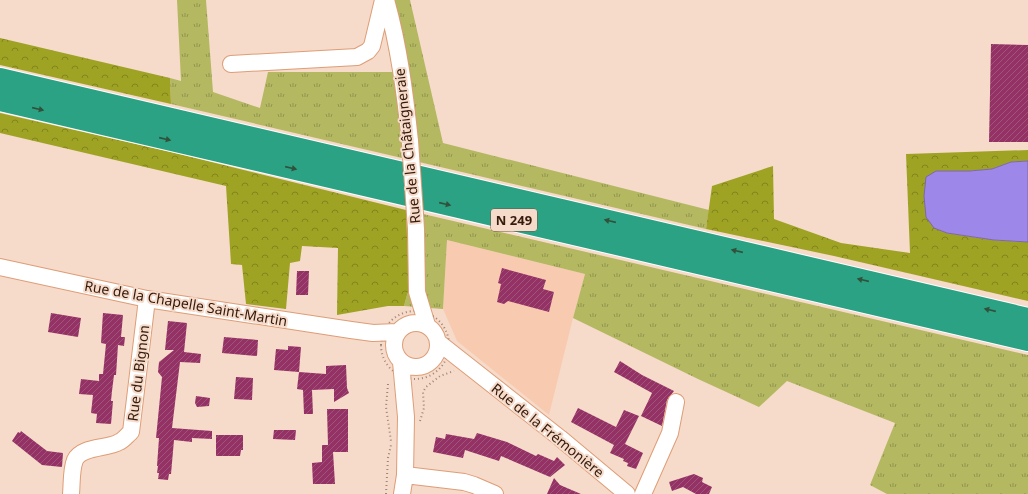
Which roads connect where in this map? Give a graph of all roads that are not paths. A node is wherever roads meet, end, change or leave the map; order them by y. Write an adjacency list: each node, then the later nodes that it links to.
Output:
1 (383, 0): 3 (street)
2 (386, 0): 9 (street, Rue de la Châtaigneraie, bridge)
3 (231, 64)
4 (0, 79): 8 (highway, N 249, one-way to 4)
5 (0, 100): 10 (highway, N 249, one-way to 10)
6 (0, 267): 7 (street, Rue de la Chapelle Saint-Martin)
7 (147, 299): 9 (street, Rue de la Chapelle Saint-Martin); 14 (street, Rue du Bignon)
8 (1028, 319)
9 (400, 326): 11 (street, Rue de la Châtaigneraie); 11 (street, Rue de la Châtaigneraie)
10 (1028, 340)
11 (414, 367): 13 (street, Rue de la Châtaigneraie); 17 (street, Rue de la Frémonière)
12 (676, 402): 18 (street)
13 (404, 474): 15 (street, Rue de la Châtaigneraie); 16 (street)
14 (71, 494)
15 (402, 494)
16 (495, 494)
17 (627, 494)
18 (643, 494)

